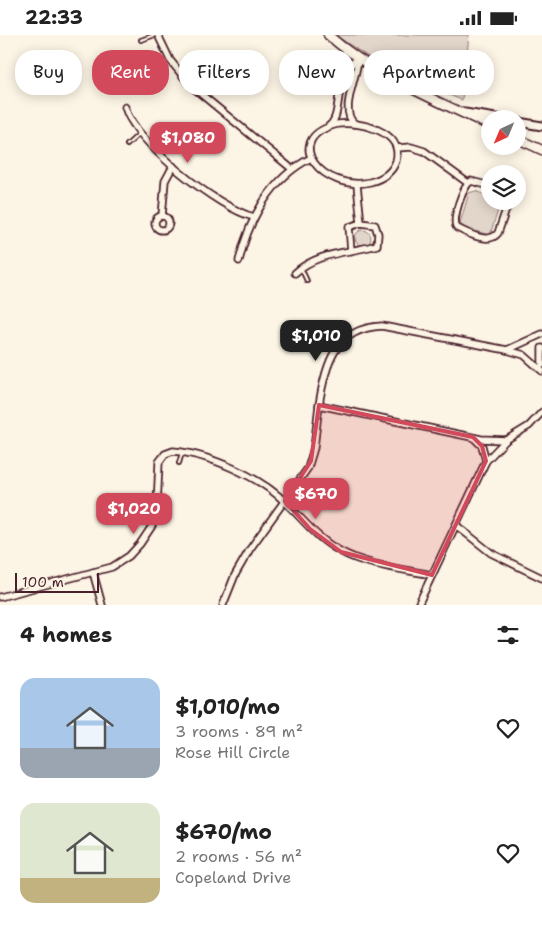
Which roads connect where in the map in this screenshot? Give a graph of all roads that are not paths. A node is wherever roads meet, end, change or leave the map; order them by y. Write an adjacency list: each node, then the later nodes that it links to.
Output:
1 (157, 35): 3 (lane); 20 (street)
2 (328, 35): 4 (main road)
3 (141, 40)
4 (358, 58): 6 (main road); 10 (street); 12 (street)
5 (125, 107): 13 (street)
6 (464, 113): 7 (street); 8 (main road)
7 (481, 116)
8 (481, 121)
9 (526, 123): 11 (street)
10 (356, 124): 12 (street); 16 (street)
11 (542, 126)
12 (329, 127): 18 (street)
13 (139, 134): 15 (lane); 19 (street)
14 (526, 142): 17 (main road)
15 (127, 145)
16 (397, 148): 21 (street); 23 (street)
17 (542, 149)
18 (310, 158): 20 (street); 23 (street)
19 (173, 166): 25 (street); 26 (street)
20 (292, 169): 26 (street)
21 (468, 183): 22 (street); 24 (street)
22 (481, 183)
23 (357, 185): 27 (street)
24 (505, 210)
25 (162, 216)
26 (254, 217): 29 (street)
27 (361, 223): 28 (street); 28 (street)
28 (351, 251): 30 (street)
29 (239, 261)
30 (301, 267): 31 (street); 32 (lane)
31 (295, 273)
32 (307, 281)
33 (542, 334): 35 (street)
34 (542, 348): 36 (street)
35 (508, 349): 37 (street); 38 (street)
36 (542, 365)
37 (542, 371)
38 (319, 405): 40 (street); 45 (street)
39 (542, 412): 41 (street)
40 (473, 437): 41 (street); 43 (street)
41 (506, 440): 43 (street)
42 (182, 452): 44 (lane); 45 (street); 47 (street)
43 (486, 461): 46 (street)
44 (179, 463)
45 (285, 501): 48 (street); 52 (street)
46 (457, 526): 48 (street); 49 (street)
47 (93, 572): 50 (street); 51 (street)
48 (432, 575): 53 (street)
49 (542, 577)
50 (0, 597)
51 (102, 605)
52 (223, 605)
53 (418, 605)

